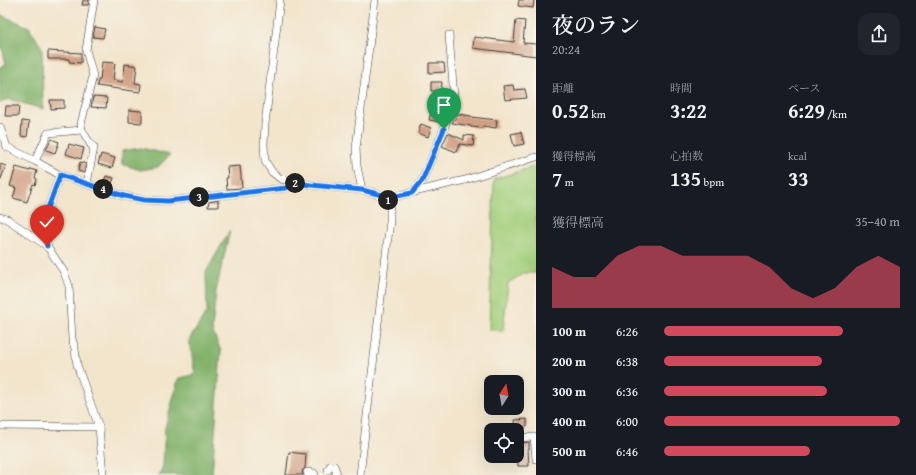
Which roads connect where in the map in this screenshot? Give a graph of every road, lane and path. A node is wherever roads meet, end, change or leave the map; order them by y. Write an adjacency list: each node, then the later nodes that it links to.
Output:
1 (94, 0): 6 (street)
2 (280, 0): 12 (street)
3 (375, 0): 13 (street)
4 (449, 35): 14 (street)
5 (0, 127): 7 (street)
6 (82, 130): 9 (street); 11 (street)
7 (4, 148): 9 (street)
8 (536, 157): 14 (street)
9 (35, 161): 10 (street)
10 (60, 175): 11 (street); 17 (street)
11 (86, 183): 12 (street)
12 (296, 183): 13 (street)
13 (362, 190): 15 (street)
14 (412, 193): 15 (street)
15 (388, 201): 27 (street)
16 (0, 217): 17 (street)
17 (47, 246): 19 (street)
18 (0, 426): 19 (street)
19 (99, 427): 23 (street)
20 (524, 438): 21 (street)
21 (536, 459)
22 (328, 470): 26 (street)
23 (103, 475)
24 (308, 475): 25 (street)
25 (315, 475)
26 (336, 475)
27 (360, 475)

